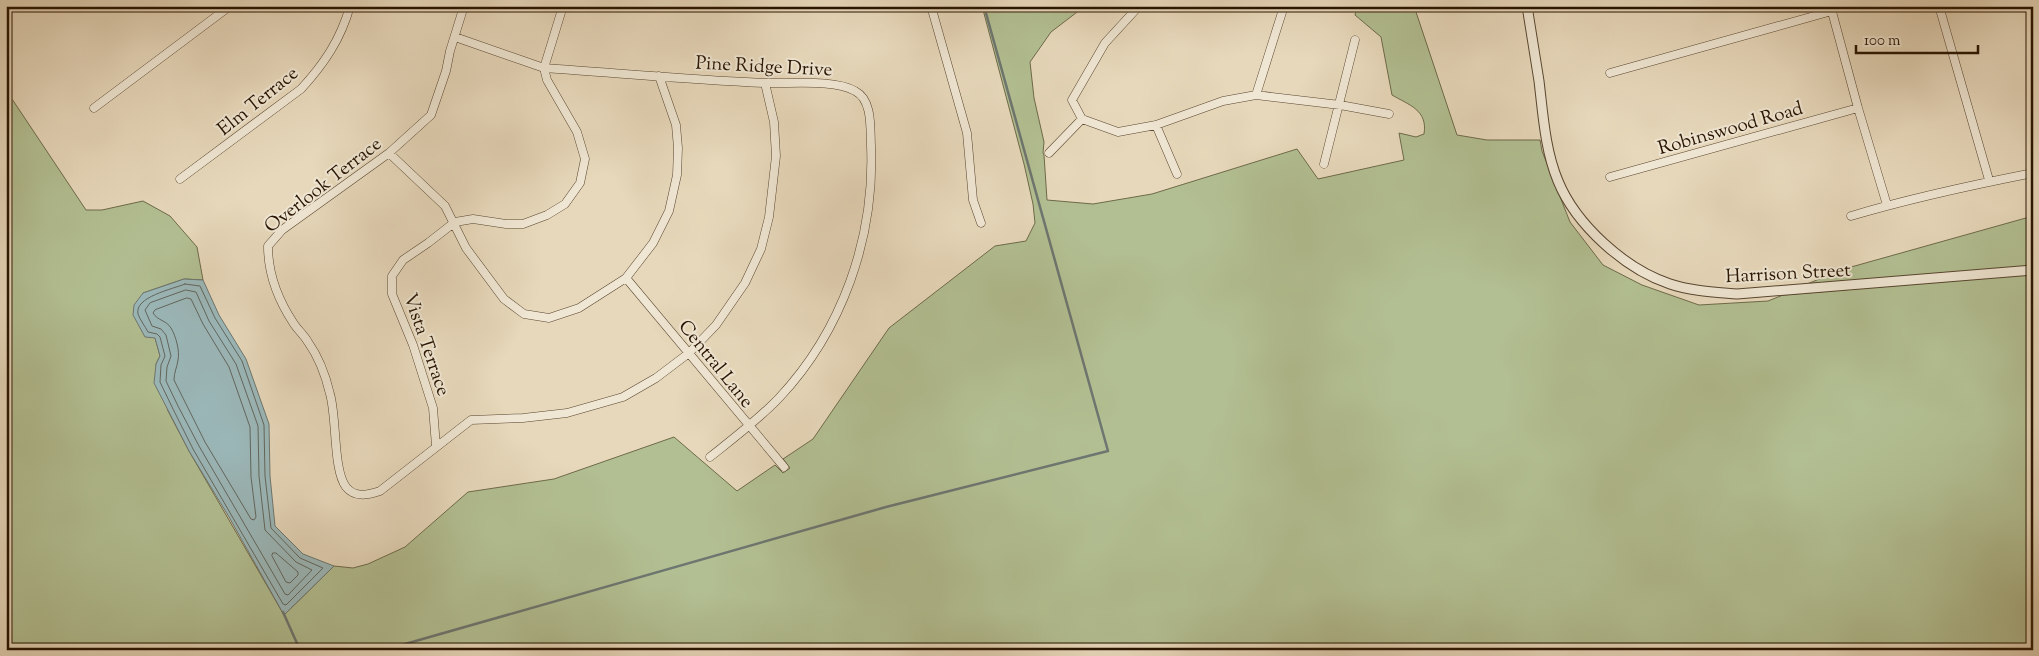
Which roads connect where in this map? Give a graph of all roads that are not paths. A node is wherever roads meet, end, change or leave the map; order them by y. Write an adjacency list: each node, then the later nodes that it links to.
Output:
1 (230, 6): 19 (street)
2 (350, 6): 30 (street, Elm Terrace)
3 (464, 6): 11 (street, Overlook Terrace)
4 (563, 6): 13 (street)
5 (931, 6): 35 (street)
6 (1139, 6): 22 (street)
7 (1284, 6): 17 (street)
8 (1527, 6): 36 (street, Harrison Street)
9 (1938, 6): 31 (street)
10 (1831, 9): 14 (street); 20 (street)
11 (456, 37): 13 (street, Pine Ridge Drive); 24 (street, Overlook Terrace)
12 (1355, 40): 18 (street)
13 (544, 68): 15 (street, Pine Ridge Drive); 34 (street)
14 (1610, 73)
15 (659, 76): 16 (street, Pine Ridge Drive); 37 (street)
16 (765, 83): 38 (street, Overlook Terrace); 39 (street, Pine Ridge Drive)
17 (1256, 95): 18 (street); 23 (street)
18 (1340, 105): 21 (street); 26 (street)
19 (94, 108)
20 (1858, 108): 29 (street, Robinswood Road); 32 (street)
21 (1390, 114)
22 (1082, 119): 23 (street); 25 (street)
23 (1156, 125): 28 (street)
24 (389, 153): 34 (street); 40 (street, Overlook Terrace)
25 (1049, 153)
26 (1324, 164)
27 (2033, 173): 31 (street)
28 (1177, 174)
29 (1610, 178)
30 (180, 179)
31 (1989, 180): 32 (street)
32 (1888, 205): 33 (street)
33 (1851, 216)
34 (454, 222): 37 (street); 40 (street, Vista Terrace)
35 (981, 223)
36 (2033, 270)
37 (626, 278): 38 (street, Central Lane)
38 (690, 353): 39 (street, Central Lane); 40 (street, Overlook Terrace)
39 (749, 427): 41 (street, Pine Ridge Drive); 42 (street, Central Lane)
40 (436, 446)
41 (710, 457)
42 (784, 467)

